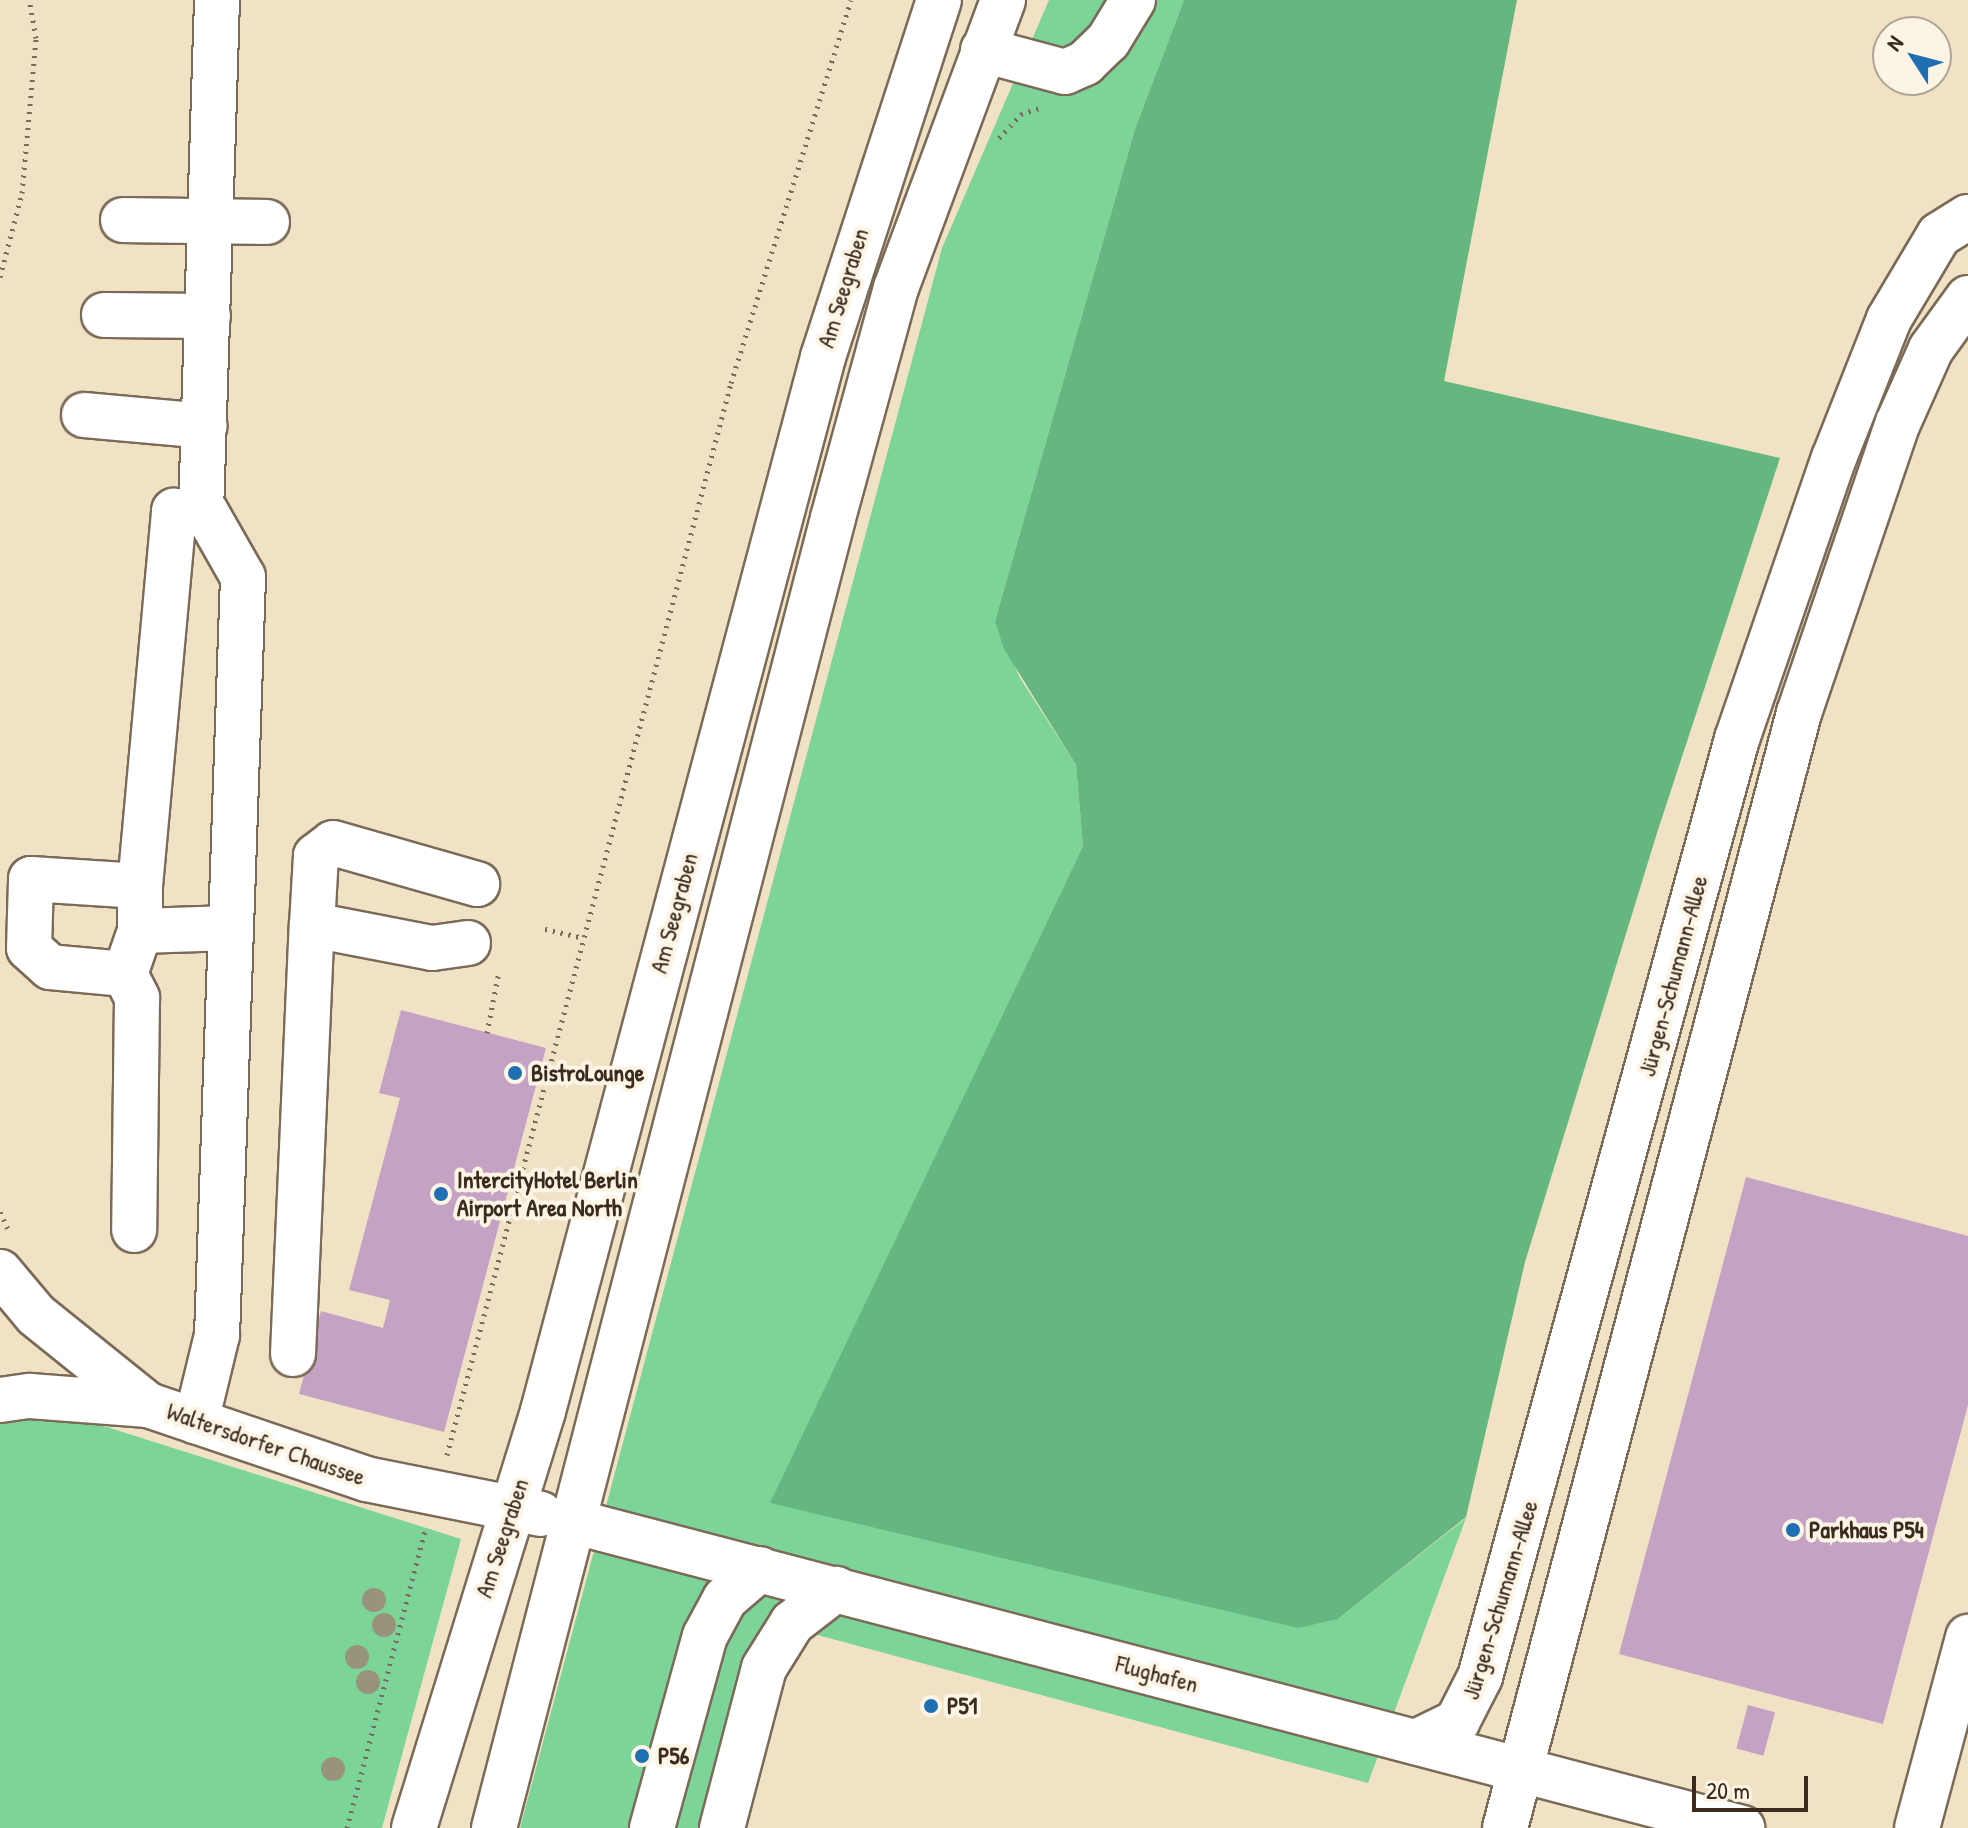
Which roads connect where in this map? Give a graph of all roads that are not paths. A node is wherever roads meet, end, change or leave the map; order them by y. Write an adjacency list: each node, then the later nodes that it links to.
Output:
1 (217, 0): 8 (main road)
2 (939, 0): 29 (main road, Am Seegraben)
3 (1003, 0): 5 (main road)
4 (1133, 0): 5 (main road)
5 (983, 50): 30 (main road)
6 (1968, 217): 34 (main road, Jürgen-Schumann-Allee)
7 (123, 220): 8 (main road)
8 (210, 222): 9 (main road); 12 (main road)
9 (267, 222)
10 (1968, 298): 35 (main road)
11 (104, 315): 12 (main road)
12 (208, 316): 14 (main road)
13 (84, 415): 14 (main road)
14 (204, 426): 15 (main road)
15 (201, 512): 17 (main road); 19 (main road)
16 (477, 884): 18 (main road)
17 (140, 886): 20 (main road); 22 (main road)
18 (312, 925): 21 (main road); 25 (main road)
19 (231, 928): 20 (main road); 28 (main road)
20 (140, 931): 22 (main road)
21 (485, 952)
22 (125, 974): 23 (main road)
23 (134, 1230)
24 (0, 1272): 27 (main road, Waltersdorfer Chaussee)
25 (293, 1354)
26 (0, 1400): 27 (main road, Waltersdorfer Chaussee)
27 (148, 1405): 28 (main road, Waltersdorfer Chaussee)
28 (196, 1422): 29 (main road, Waltersdorfer Chaussee)
29 (512, 1508): 30 (main road, Waltersdorfer Chaussee); 37 (main road, Am Seegraben)
30 (572, 1521): 31 (main road, Flughafen); 38 (main road)
31 (760, 1569): 32 (main road, Flughafen); 39 (main road)
32 (836, 1589): 34 (main road, Flughafen); 40 (main road)
33 (1968, 1637): 43 (main road)
34 (1416, 1742): 35 (main road, Flughafen)
35 (1518, 1769): 36 (main road, Flughafen); 41 (main road)
36 (1598, 1810): 42 (main road, Flughafen)
37 (414, 1828)
38 (494, 1828)
39 (652, 1828)
40 (722, 1828)
41 (1505, 1828)
42 (1742, 1828)
43 (1917, 1828)

